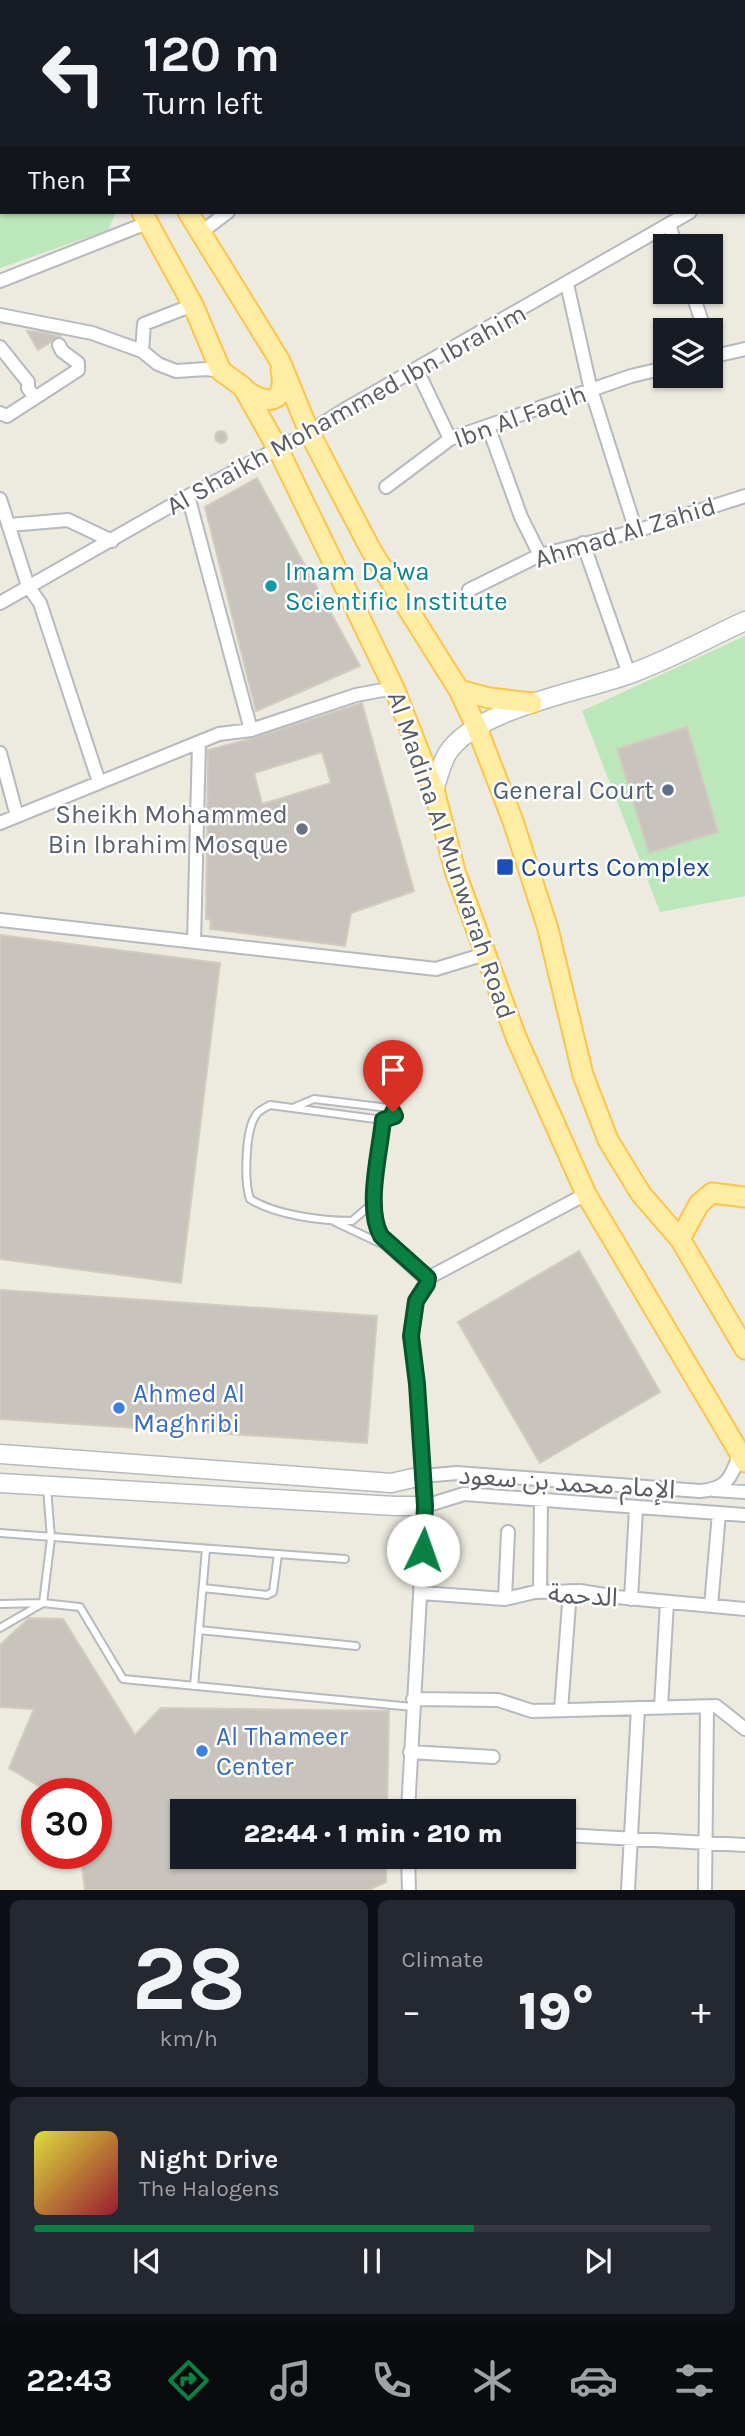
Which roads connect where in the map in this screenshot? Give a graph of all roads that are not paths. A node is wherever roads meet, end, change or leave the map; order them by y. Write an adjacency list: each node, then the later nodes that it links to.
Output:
1 (189, 214): 6 (main road, Al Madina Al Munwarah Road)
2 (225, 214): 6 (street)
3 (686, 214): 5 (street, Al Shaikh Mohammed Ibn Ibrahim)
4 (144, 218): 8 (street); 10 (main road, Al Madina Al Munwarah Road)
5 (669, 224): 7 (street); 9 (street, Al Shaikh Mohammed Ibn Ibrahim)
6 (200, 233): 17 (main road, Al Madina Al Munwarah Road)
7 (672, 234)
8 (0, 281)
9 (567, 284): 19 (street, Al Shaikh Mohammed Ibn Ibrahim); 22 (street)
10 (193, 304): 15 (street); 18 (main road, Al Madina Al Munwarah Road)
11 (0, 315): 15 (street)
12 (59, 345): 23 (street)
13 (0, 347): 23 (street)
14 (745, 349): 16 (street)
15 (142, 351): 18 (street)
16 (723, 352)
17 (280, 360): 21 (main road); 26 (main road, Al Madina Al Munwarah Road)
18 (221, 370): 21 (main road, Al Madina Al Munwarah Road)
19 (417, 370): 26 (street, Al Shaikh Mohammed Ibn Ibrahim); 27 (street)
20 (653, 371): 22 (street, Ibn Al Faqih)
21 (243, 387): 28 (main road, Al Madina Al Munwarah Road)
22 (592, 390): 25 (street, Ibn Al Faqih); 34 (street)
23 (35, 398): 24 (street)
24 (0, 413)
25 (488, 426): 27 (street, Ibn Al Faqih); 37 (street)
26 (309, 432): 28 (street, Al Shaikh Mohammed Ibn Ibrahim); 44 (main road, Al Madina Al Munwarah Road)
27 (450, 439): 29 (street, Ibn Al Faqih)
28 (278, 449): 30 (street, Al Shaikh Mohammed Ibn Ibrahim); 43 (main road, Al Madina Al Munwarah Road)
29 (386, 487)
30 (188, 496): 35 (street, Al Shaikh Mohammed Ibn Ibrahim); 47 (street)
31 (745, 496): 34 (street, Ahmad Al Zahid)
32 (0, 499): 33 (street)
33 (9, 525): 35 (street); 38 (street)
34 (636, 531): 36 (street, Ahmad Al Zahid)
35 (111, 541): 38 (street, Al Shaikh Mohammed Ibn Ibrahim)
36 (583, 543): 37 (street, Ahmad Al Zahid); 42 (street)
37 (540, 555): 39 (street, Ahmad Al Zahid)
38 (28, 586): 40 (street, Al Shaikh Mohammed Ibn Ibrahim); 50 (street)
39 (469, 590)
40 (0, 603)
41 (745, 621): 42 (street)
42 (629, 674): 45 (street)
43 (394, 688): 47 (street); 51 (main road, Al Madina Al Munwarah Road)
44 (459, 690): 45 (main road); 46 (main road, Al Madina Al Munwarah Road)
45 (532, 704): 46 (street)
46 (477, 727): 51 (street); 63 (main road, Al Madina Al Munwarah Road)
47 (251, 730): 48 (street)
48 (199, 742): 50 (street); 55 (street)
49 (0, 753): 52 (street)
50 (99, 782): 52 (street)
51 (434, 790): 56 (main road, Al Madina Al Munwarah Road)
52 (17, 816): 53 (street)
53 (0, 823)
54 (0, 920): 55 (street)
55 (194, 942): 56 (street)
56 (485, 954): 59 (main road, Al Madina Al Munwarah Road)
57 (295, 1107): 58 (lane); 58 (lane); 62 (lane)
58 (383, 1120): 61 (lane)
59 (586, 1194): 64 (street); 67 (main road, Al Madina Al Munwarah Road)
60 (745, 1197): 63 (main road)
61 (374, 1202): 62 (lane); 64 (lane)
62 (333, 1221): 64 (lane)
63 (680, 1239): 65 (main road, Al Madina Al Munwarah Road)
64 (428, 1281): 68 (street)
65 (745, 1349)
66 (0, 1454): 68 (street)
67 (742, 1457): 71 (street, الإمام محمد بن سعود)
68 (422, 1476): 71 (street, الإمام محمد بن سعود); 74 (street)
69 (0, 1483): 70 (street)
70 (46, 1487): 74 (street); 80 (lane)
71 (713, 1490): 72 (street, الإمام محمد بن سعود)
72 (745, 1492)
73 (541, 1500): 74 (street); 75 (street); 86 (street)
74 (425, 1506): 87 (street)
75 (636, 1508): 76 (street); 89 (street)
76 (719, 1513): 77 (street); 93 (street)
77 (745, 1515)
78 (508, 1532): 88 (street)
79 (0, 1533): 80 (lane)
80 (51, 1538): 81 (lane); 91 (lane)
81 (206, 1549): 82 (lane); 84 (lane)
82 (278, 1554): 83 (lane); 84 (lane)
83 (345, 1559)
84 (202, 1588): 96 (lane)
85 (570, 1591): 86 (street, الدحمة); 89 (street, الدحمة); 103 (street)
86 (540, 1592): 88 (street, الدحمة)
87 (421, 1593): 88 (street, الدحمة); 99 (street)
88 (505, 1599)
89 (631, 1599): 90 (street, الدحمة)
90 (667, 1602): 93 (street, الدحمة); 100 (street)
91 (43, 1603): 92 (lane); 95 (lane); 98 (lane)
92 (0, 1604)
93 (711, 1606): 94 (street, الدحمة)
94 (745, 1609)
95 (0, 1628)
96 (199, 1630): 97 (lane); 98 (lane)
97 (356, 1646)
98 (194, 1686): 99 (lane)
99 (413, 1702): 103 (street); 105 (street)
100 (661, 1707): 101 (street); 102 (street)
101 (707, 1707): 104 (street); 110 (street)
102 (638, 1708): 103 (street); 109 (street)
103 (561, 1710)
104 (745, 1729)
105 (410, 1752): 106 (street); 107 (street)
106 (493, 1757)
107 (408, 1799)
108 (576, 1836): 109 (street)
109 (630, 1839): 110 (street); 114 (street)
110 (706, 1843): 111 (street); 115 (street)
111 (745, 1845)
112 (408, 1869): 113 (street)
113 (409, 1890)
114 (628, 1890)
115 (705, 1890)

